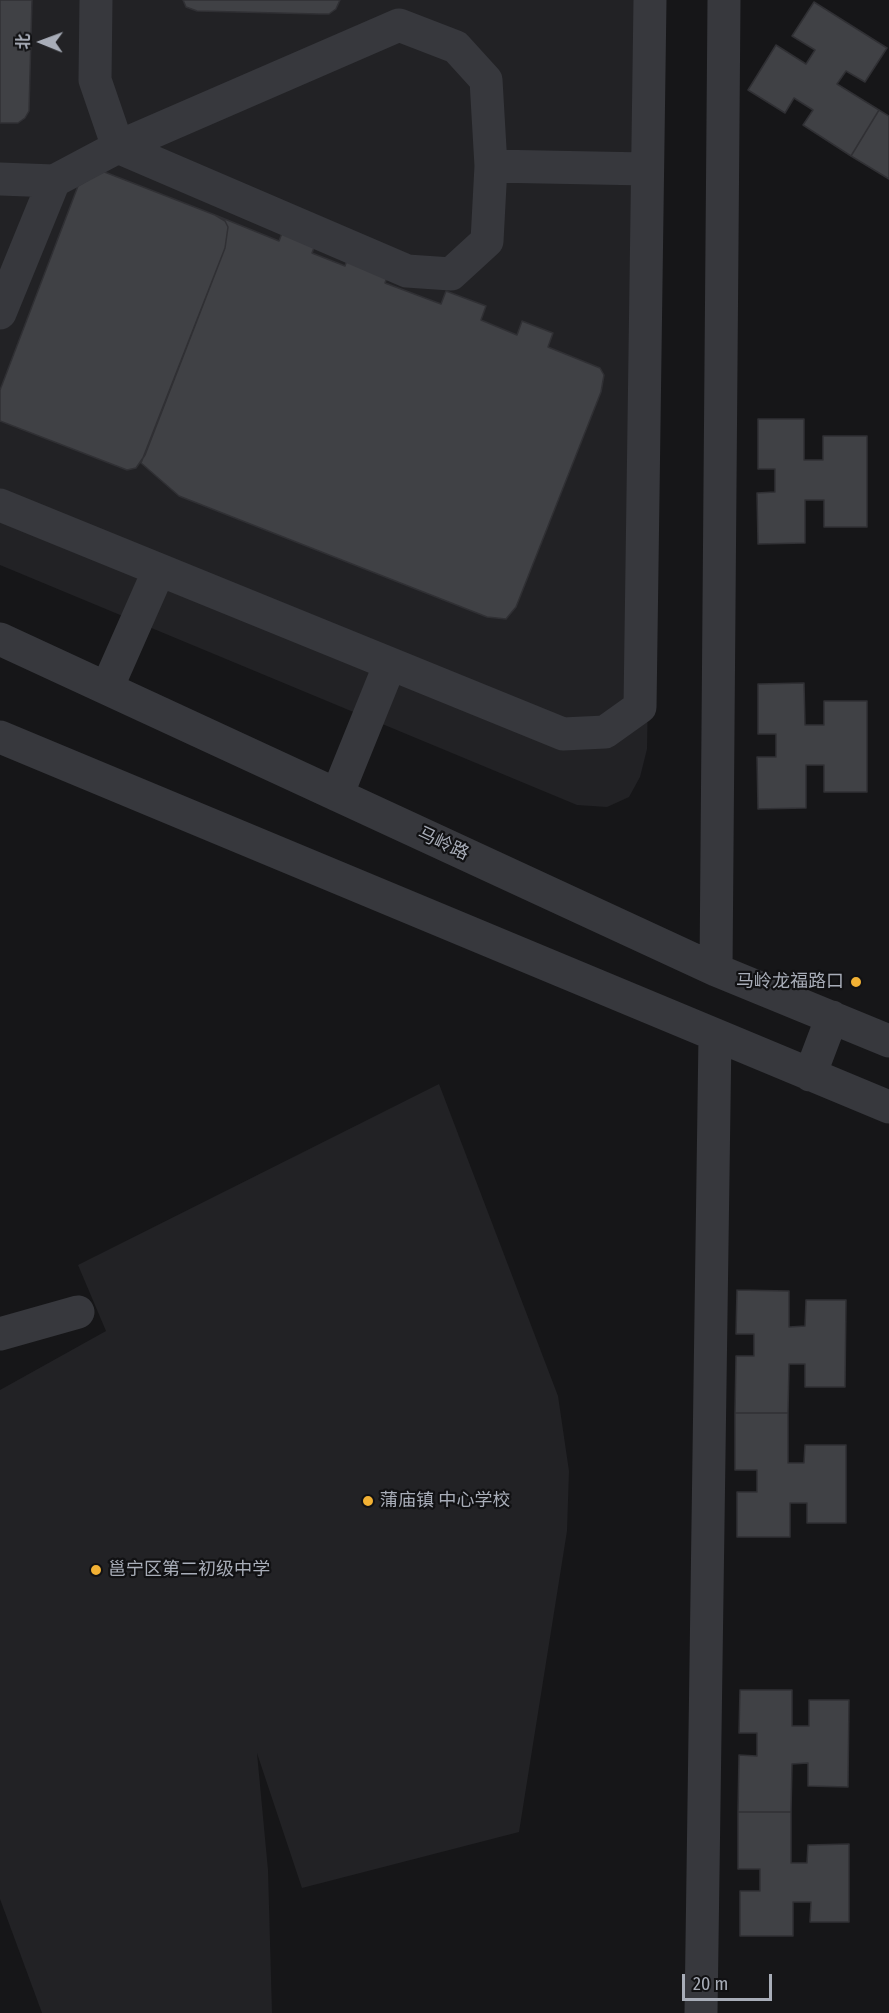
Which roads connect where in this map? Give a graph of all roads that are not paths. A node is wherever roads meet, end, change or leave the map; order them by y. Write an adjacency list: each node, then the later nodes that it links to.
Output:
1 (96, 0): 5 (street)
2 (650, 0): 7 (street)
3 (724, 0): 18 (street)
4 (399, 13): 5 (street); 6 (street)
5 (118, 147): 6 (street); 9 (street)
6 (491, 166): 7 (street)
7 (647, 169): 14 (street)
8 (0, 179): 9 (street)
9 (54, 181): 10 (street)
10 (0, 313)
11 (0, 505): 12 (street)
12 (159, 570): 14 (street); 15 (street)
13 (0, 639): 15 (street, 马岭路)
14 (390, 664): 17 (street)
15 (106, 688): 17 (street, 马岭路)
16 (0, 737): 20 (street)
17 (337, 795): 18 (street, 马岭路)
18 (716, 970): 19 (street, 马岭路)
19 (832, 1017): 21 (street, 马岭路); 22 (street)
20 (715, 1035): 22 (street); 26 (street)
21 (889, 1041)
22 (810, 1075): 23 (street)
23 (889, 1107)
24 (78, 1312): 25 (street)
25 (0, 1334)
26 (701, 2013)

